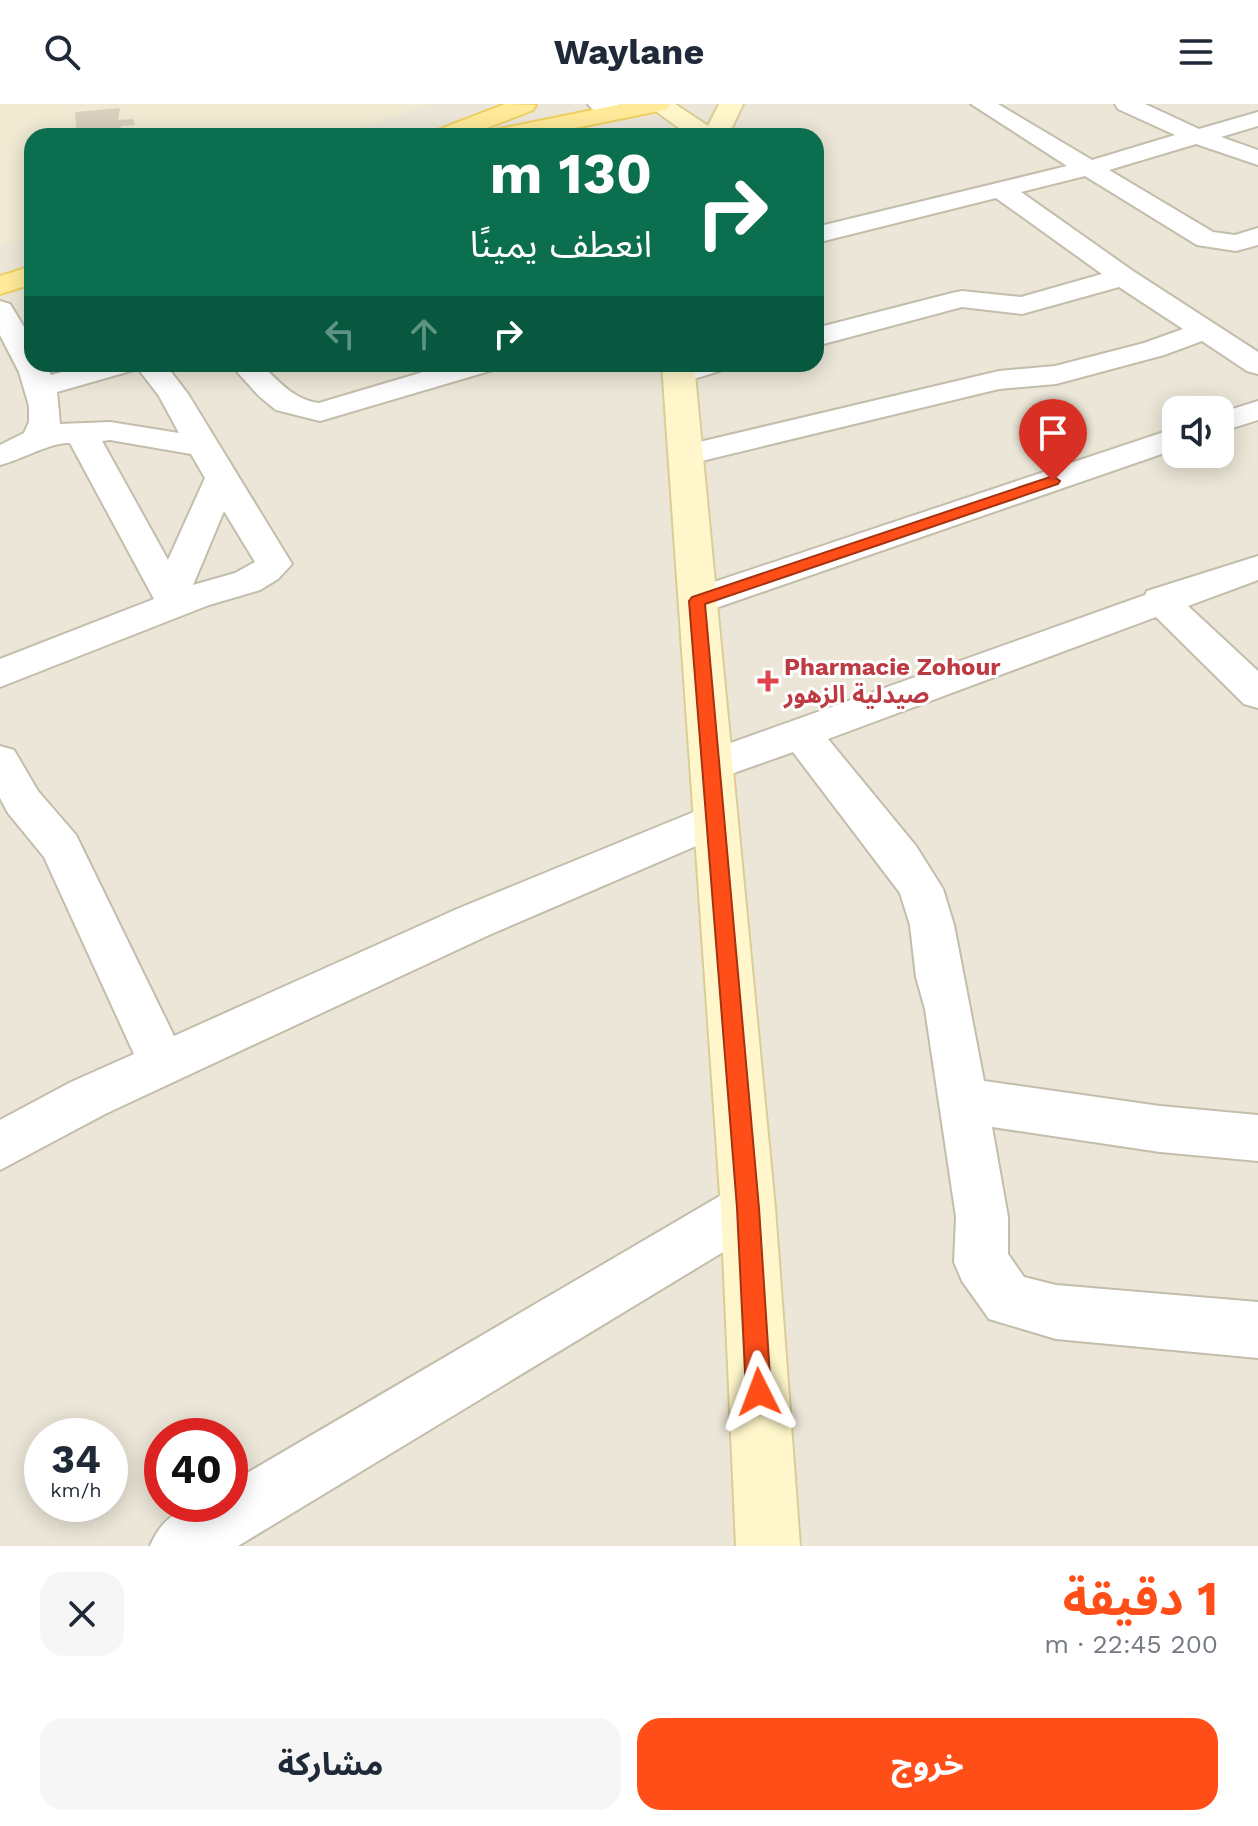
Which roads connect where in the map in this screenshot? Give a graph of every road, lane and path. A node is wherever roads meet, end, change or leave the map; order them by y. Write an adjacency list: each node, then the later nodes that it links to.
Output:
1 (526, 104): 8 (main road)
2 (658, 104): 6 (main road); 10 (street)
3 (731, 104): 11 (street)
4 (982, 104): 14 (street)
5 (1126, 104): 12 (street)
6 (609, 108): 9 (main road)
7 (1258, 119): 12 (street)
8 (465, 128)
9 (530, 128)
10 (697, 128)
11 (720, 128)
12 (1198, 137): 13 (street); 14 (street)
13 (1258, 158)
14 (1089, 168): 15 (street); 17 (street)
15 (1001, 190): 16 (street); 18 (street)
16 (824, 233)
17 (1257, 238)
18 (1123, 277): 22 (street); 23 (street)
19 (24, 278): 20 (main road)
20 (0, 285)
21 (0, 310): 24 (street)
22 (1206, 330): 25 (street); 40 (street)
23 (824, 335)
24 (24, 354)
25 (1258, 365)
26 (34, 372): 32 (street)
27 (95, 372): 32 (street)
28 (156, 372): 38 (street)
29 (252, 372): 30 (street)
30 (455, 372)
31 (690, 372): 40 (street)
32 (42, 387): 36 (street)
33 (1258, 410): 34 (street)
34 (1234, 418)
35 (74, 434): 36 (street); 38 (street); 43 (street)
36 (40, 436): 39 (street)
37 (1162, 443): 45 (street)
38 (204, 446): 41 (street)
39 (0, 455)
40 (685, 455): 45 (street)
41 (221, 478): 43 (street); 43 (street)
42 (1258, 567): 44 (street)
43 (173, 600): 46 (street)
44 (1160, 600): 47 (street); 48 (street)
45 (697, 601): 50 (street)
46 (0, 674)
47 (1258, 694)
48 (801, 733): 50 (street); 53 (street)
49 (0, 761): 52 (street)
50 (711, 766): 51 (street)
51 (716, 820): 52 (street); 56 (street)
52 (163, 1065): 55 (street)
53 (961, 1100): 54 (street); 57 (street)
54 (1258, 1138)
55 (0, 1146)
56 (748, 1208): 58 (street); 59 (street)
57 (1258, 1330)
58 (181, 1546)
59 (768, 1546)

